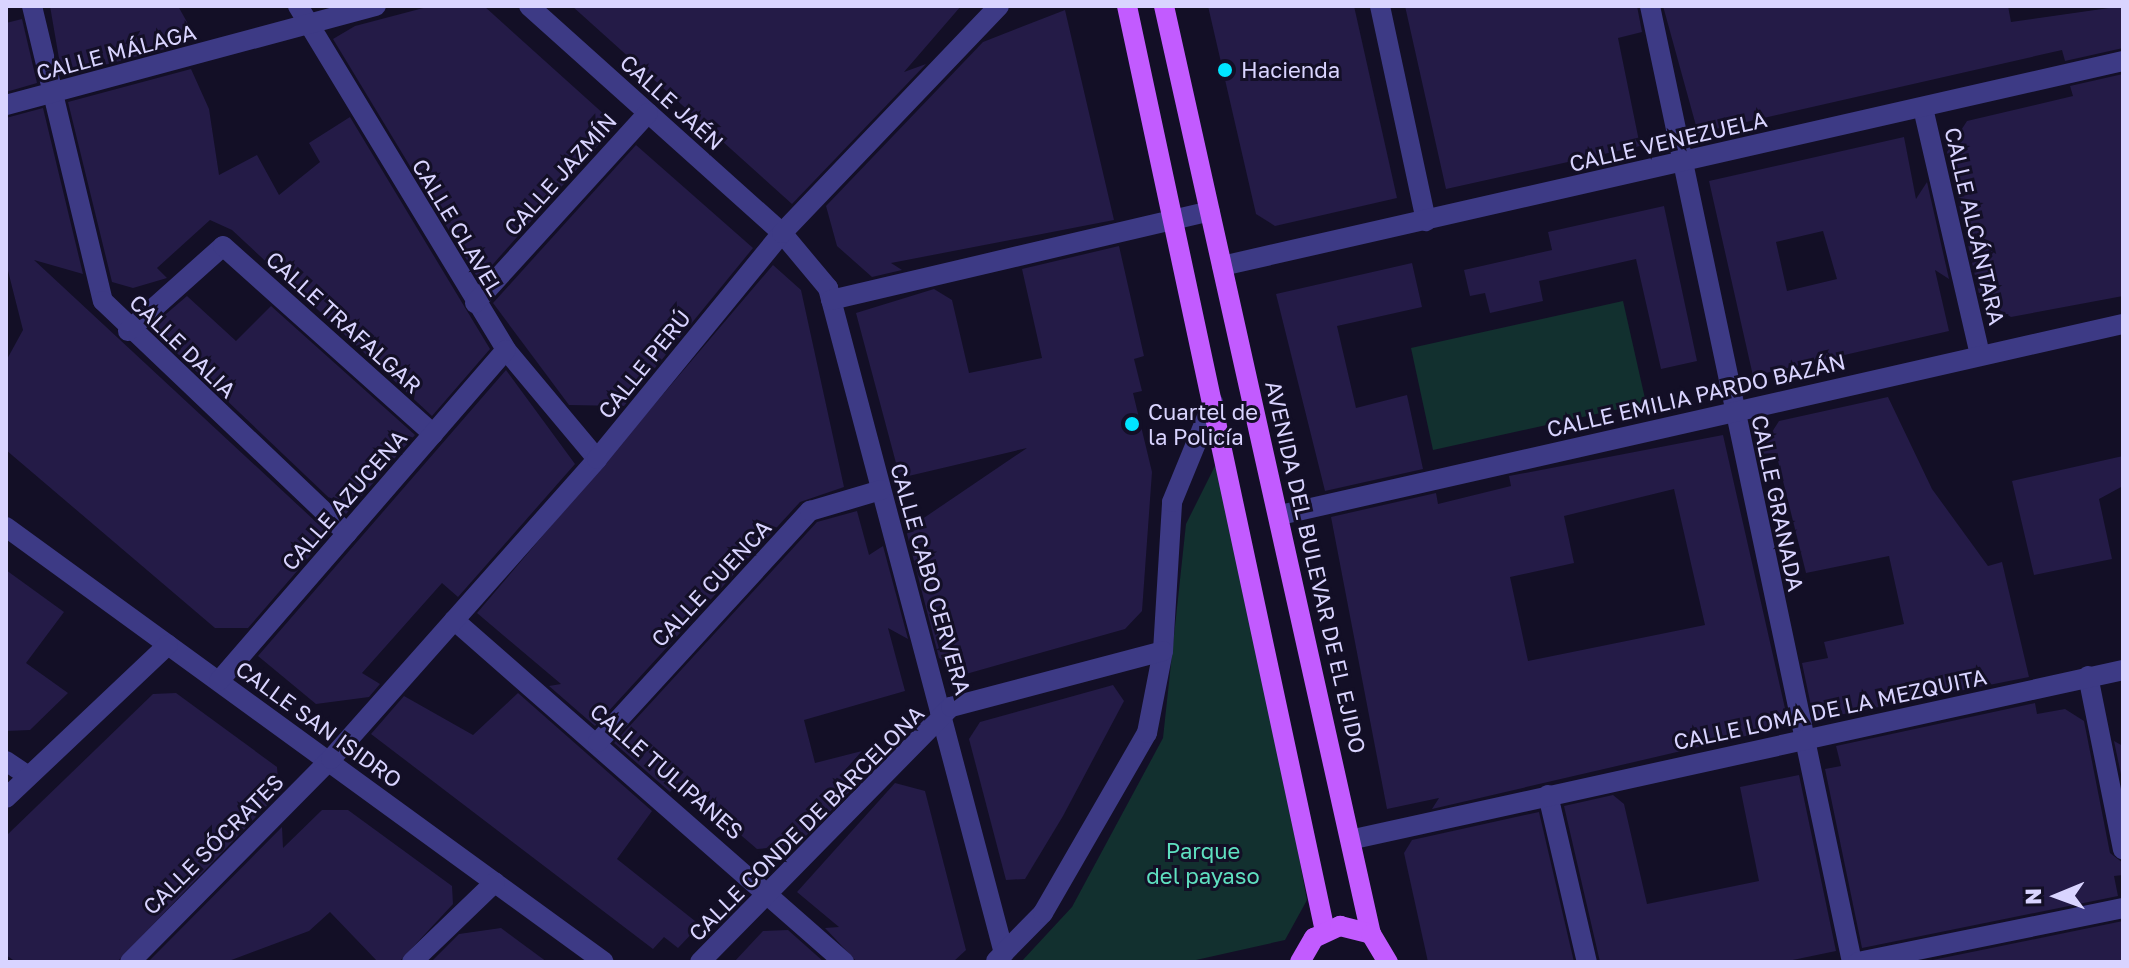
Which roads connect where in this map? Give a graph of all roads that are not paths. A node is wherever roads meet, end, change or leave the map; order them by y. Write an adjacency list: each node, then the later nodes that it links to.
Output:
1 (32, 6): 12 (street, CALLE DALIA)
2 (298, 6): 10 (street, CALLE CLAVEL)
3 (376, 6): 10 (street, CALLE MÁLAGA)
4 (529, 6): 15 (street, CALLE JAÉN)
5 (999, 6): 20 (street, CALLE PERÚ)
6 (1127, 6): 18 (main road)
7 (1164, 6): 17 (main road, AVENIDA DEL BULEVAR DE EL EJIDO)
8 (1380, 6): 19 (street)
9 (1650, 6): 16 (street, CALLE GRANADA)
10 (310, 27): 12 (street, CALLE MÁLAGA); 23 (street, CALLE CLAVEL)
11 (2123, 61): 14 (street, CALLE VENEZUELA)
12 (54, 94): 13 (street, CALLE MÁLAGA); 25 (street, CALLE DALIA)
13 (6, 105)
14 (1923, 108): 16 (street, CALLE VENEZUELA); 27 (street, CALLE ALCÁNTARA)
15 (648, 113): 20 (street, CALLE JAÉN); 23 (street, CALLE JAZMÍN)
16 (1684, 162): 19 (street, CALLE VENEZUELA); 29 (street, CALLE GRANADA)
17 (1210, 211): 18 (street); 21 (main road, AVENIDA DEL BULEVAR DE EL EJIDO)
18 (1173, 221): 22 (street); 28 (main road)
19 (1426, 221): 21 (street, CALLE VENEZUELA)
20 (782, 233): 22 (street, CALLE CABO CERVERA); 31 (street, CALLE PERÚ)
21 (1222, 266): 33 (main road, AVENIDA DEL BULEVAR DE EL EJIDO)
22 (831, 300): 32 (street, CALLE CABO CERVERA)
23 (475, 303): 26 (street, CALLE CLAVEL)
24 (2123, 324): 27 (street, CALLE EMILIA PARDO BAZÁN)
25 (128, 331): 30 (street, CALLE TRAFALGAR); 35 (street, CALLE DALIA)
26 (506, 350): 30 (street, CALLE AZUCENA); 31 (street, CALLE CLAVEL)
27 (1980, 354): 29 (street, CALLE EMILIA PARDO BAZÁN)
28 (1213, 402): 38 (street); 55 (main road)
29 (1734, 412): 33 (street, CALLE EMILIA PARDO BAZÁN); 43 (street, CALLE GRANADA)
30 (433, 434): 35 (street, CALLE AZUCENA)
31 (597, 459): 36 (street, CALLE PERÚ)
32 (881, 490): 42 (street, CALLE CABO CERVERA); 44 (street, CALLE CUENCA)
33 (1280, 515): 50 (main road, AVENIDA DEL BULEVAR DE EL EJIDO)
34 (6, 527): 37 (street, CALLE SAN ISIDRO)
35 (347, 533): 41 (street, CALLE AZUCENA)
36 (454, 620): 44 (street, CALLE TULIPANES); 45 (street, CALLE PERÚ)
37 (168, 645): 41 (street, CALLE SAN ISIDRO); 47 (street)
38 (1163, 651): 42 (street, CALLE CONDE DE BARCELONA); 57 (street)
39 (2123, 670): 40 (street, CALLE LOMA DE LA MEZQUITA)
40 (2088, 676): 43 (street, CALLE LOMA DE LA MEZQUITA); 51 (street)
41 (219, 681): 45 (street, CALLE SAN ISIDRO)
42 (945, 718): 53 (street, CALLE CONDE DE BARCELONA); 57 (street, CALLE CABO CERVERA)
43 (1805, 739): 48 (street, CALLE LOMA DE LA MEZQUITA); 66 (street, CALLE GRANADA)
44 (598, 742): 53 (street, CALLE TULIPANES)
45 (331, 759): 52 (street, CALLE SAN ISIDRO); 59 (street, CALLE SÓCRATES)
46 (6, 761): 47 (street)
47 (28, 776): 49 (street)
48 (1548, 795): 50 (street, CALLE LOMA DE LA MEZQUITA); 65 (street)
49 (6, 798)
50 (1354, 839): 56 (main road, AVENIDA DEL BULEVAR DE EL EJIDO)
51 (2123, 850)
52 (495, 882): 60 (street); 61 (street, CALLE SAN ISIDRO)
53 (771, 894): 62 (street, CALLE CONDE DE BARCELONA); 63 (street, CALLE TULIPANES)
54 (2123, 908): 66 (street)
55 (1325, 931): 56 (main road); 58 (main road)
56 (1371, 934): 64 (main road, AVENIDA DEL BULEVAR DE EL EJIDO)
57 (1000, 958)
58 (1298, 961)
59 (130, 962)
60 (412, 962)
61 (604, 962)
62 (700, 962)
63 (844, 962)
64 (1388, 962)
65 (1587, 962)
66 (1855, 962)

